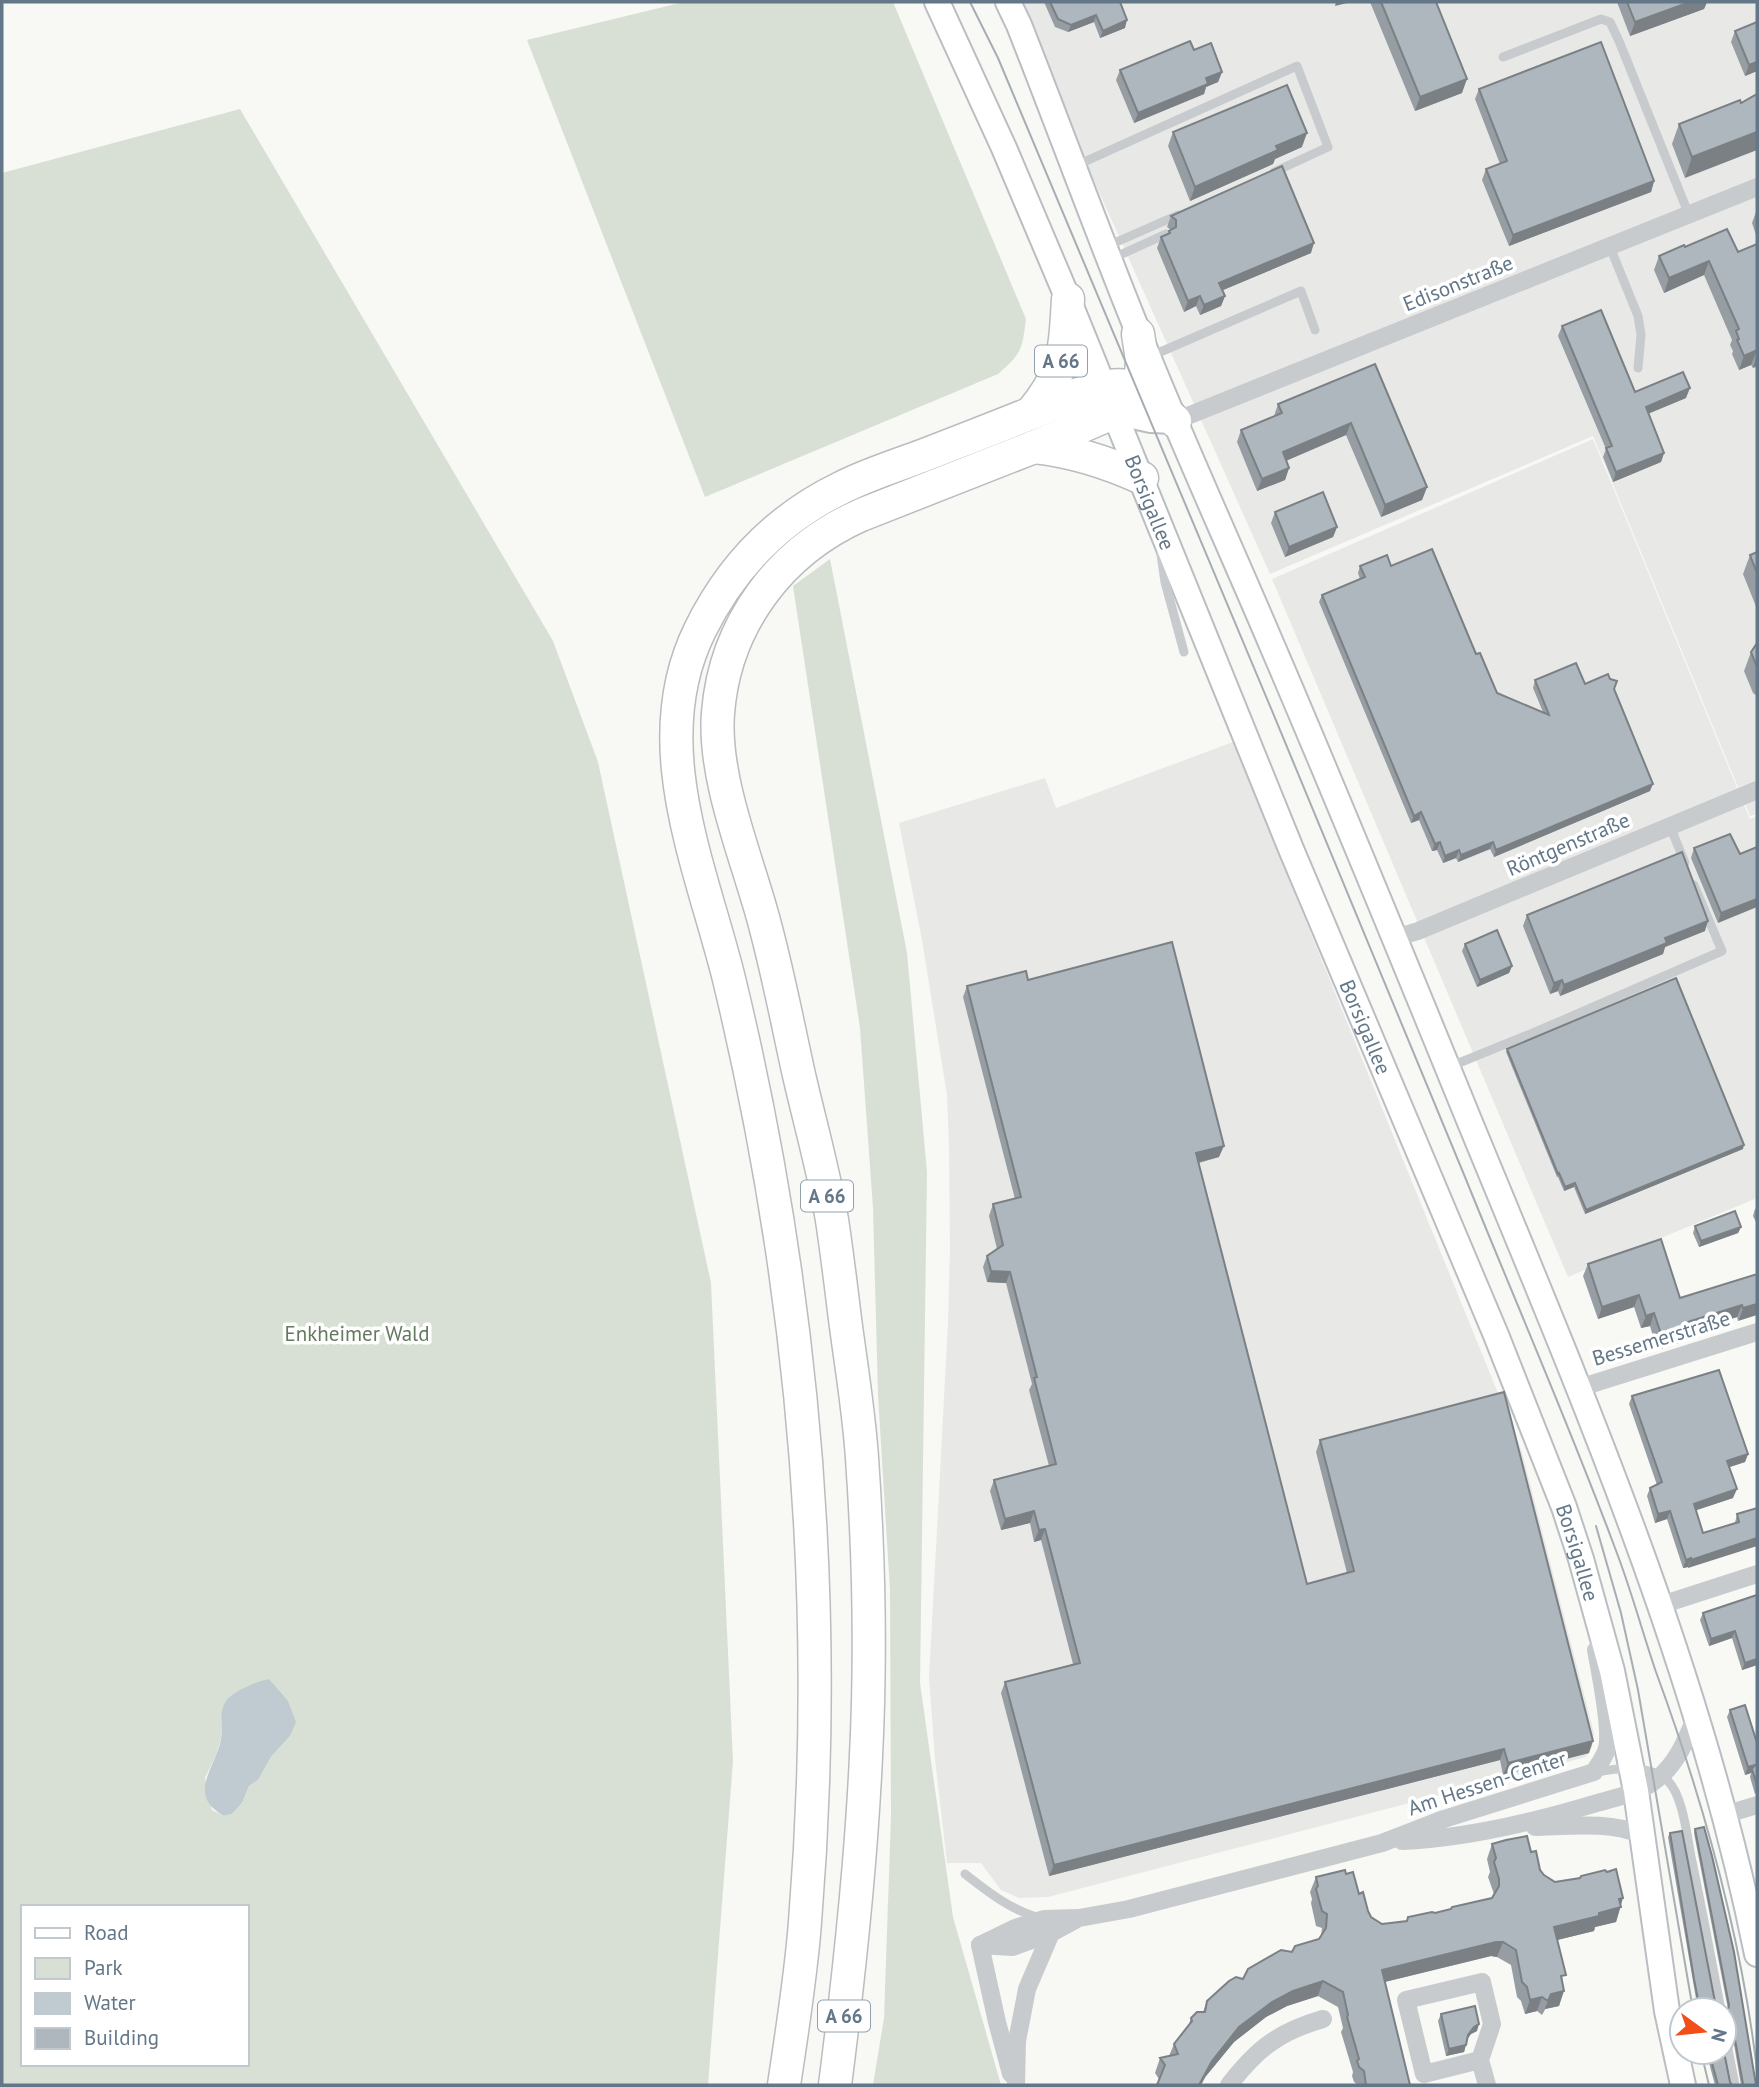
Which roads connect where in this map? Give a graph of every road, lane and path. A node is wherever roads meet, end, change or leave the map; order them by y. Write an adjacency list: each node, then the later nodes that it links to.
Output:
1 (937, 2): 12 (main road, Borsigallee)
2 (1009, 2): 4 (main road)
3 (1503, 57): 8 (lane)
4 (1074, 166): 5 (lane); 11 (main road)
5 (1267, 175)
6 (1757, 187): 8 (street, Edisonstraße)
7 (1183, 214): 11 (lane)
8 (1689, 215): 10 (street, Edisonstraße)
9 (1166, 234): 11 (lane)
10 (1610, 247): 15 (lane); 19 (street, Edisonstraße)
11 (1107, 253): 14 (main road)
12 (1068, 299): 17 (main road, Borsigallee); 18 (highway, A 66)
13 (1315, 330): 14 (lane)
14 (1143, 346): 16 (highway); 19 (main road)
15 (1638, 368)
16 (1137, 387): 17 (highway, A 66); 19 (highway)
17 (1109, 399): 18 (highway, A 66); 19 (main road); 20 (highway, A 66); 21 (main road, Borsigallee)
18 (1030, 414): 49 (highway, A 66)
19 (1175, 421): 26 (main road)
20 (1034, 447): 21 (highway); 50 (highway, A 66)
21 (1142, 478): 22 (main road, Borsigallee)
22 (1159, 525): 23 (lane); 30 (main road, Borsigallee)
23 (1184, 652)
24 (1757, 790): 25 (street, Röntgenstraße)
25 (1670, 826): 26 (street, Röntgenstraße); 27 (lane)
26 (1395, 938): 27 (main road)
27 (1447, 1068): 29 (main road)
28 (1757, 1332): 29 (street, Bessemerstraße)
29 (1579, 1388): 32 (main road)
30 (1581, 1559): 34 (street, Am Hessen-Center); 36 (main road, Borsigallee)
31 (1757, 1574): 32 (street)
32 (1658, 1606): 33 (main road)
33 (1696, 1716): 35 (street, Am Hessen-Center); 38 (main road)
34 (1594, 1772): 36 (lane); 41 (street, Am Hessen-Center)
35 (1661, 1776): 36 (street, Am Hessen-Center); 45 (lane)
36 (1634, 1780): 39 (street, Am Hessen-Center); 40 (main road, Borsigallee)
37 (1757, 1805): 38 (street)
38 (1724, 1815): 44 (main road)
39 (1497, 1829): 40 (street, Am Hessen-Center); 41 (street, Am Hessen-Center)
40 (1642, 1835): 54 (main road, Borsigallee)
41 (1386, 1842): 43 (street, Am Hessen-Center)
42 (965, 1874): 43 (lane)
43 (1048, 1926): 51 (street, Am Hessen-Center); 51 (street, Am Hessen-Center)
44 (1757, 1954)
45 (1718, 1996)
46 (1323, 2019): 52 (street)
47 (1480, 2060): 47 (street); 53 (street)
48 (1731, 2066): 55 (lane)
49 (784, 2085)
50 (835, 2085)
51 (1015, 2085)
52 (1229, 2085)
53 (1487, 2085)
54 (1683, 2085)
55 (1735, 2085)

